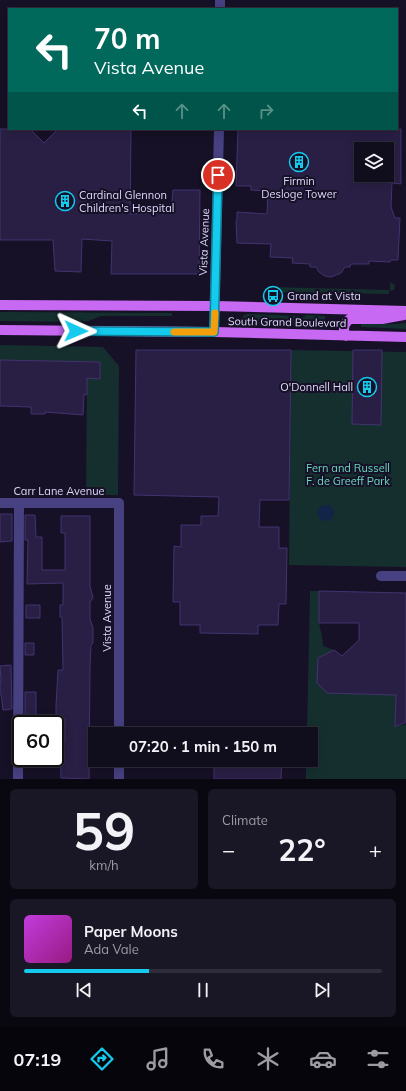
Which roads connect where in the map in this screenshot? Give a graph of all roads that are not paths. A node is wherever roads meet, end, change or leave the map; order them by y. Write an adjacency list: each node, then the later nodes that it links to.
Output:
1 (219, 130): 3 (street, Vista Avenue)
2 (0, 305): 3 (main road, South Grand Boulevard)
3 (215, 306): 4 (main road, South Grand Boulevard); 6 (street, Vista Avenue)
4 (406, 313): 7 (main road)
5 (0, 330): 6 (main road, South Grand Boulevard)
6 (214, 332): 7 (main road, South Grand Boulevard)
7 (346, 336): 8 (main road, South Grand Boulevard)
8 (406, 337)
9 (0, 503): 10 (street, Carr Lane Avenue)
10 (19, 503): 11 (street, Carr Lane Avenue); 16 (street)
11 (119, 503): 14 (street, Vista Avenue)
12 (381, 576): 13 (street)
13 (406, 576)
14 (119, 727)
15 (119, 767): 17 (street)
16 (18, 779)
17 (120, 779)

